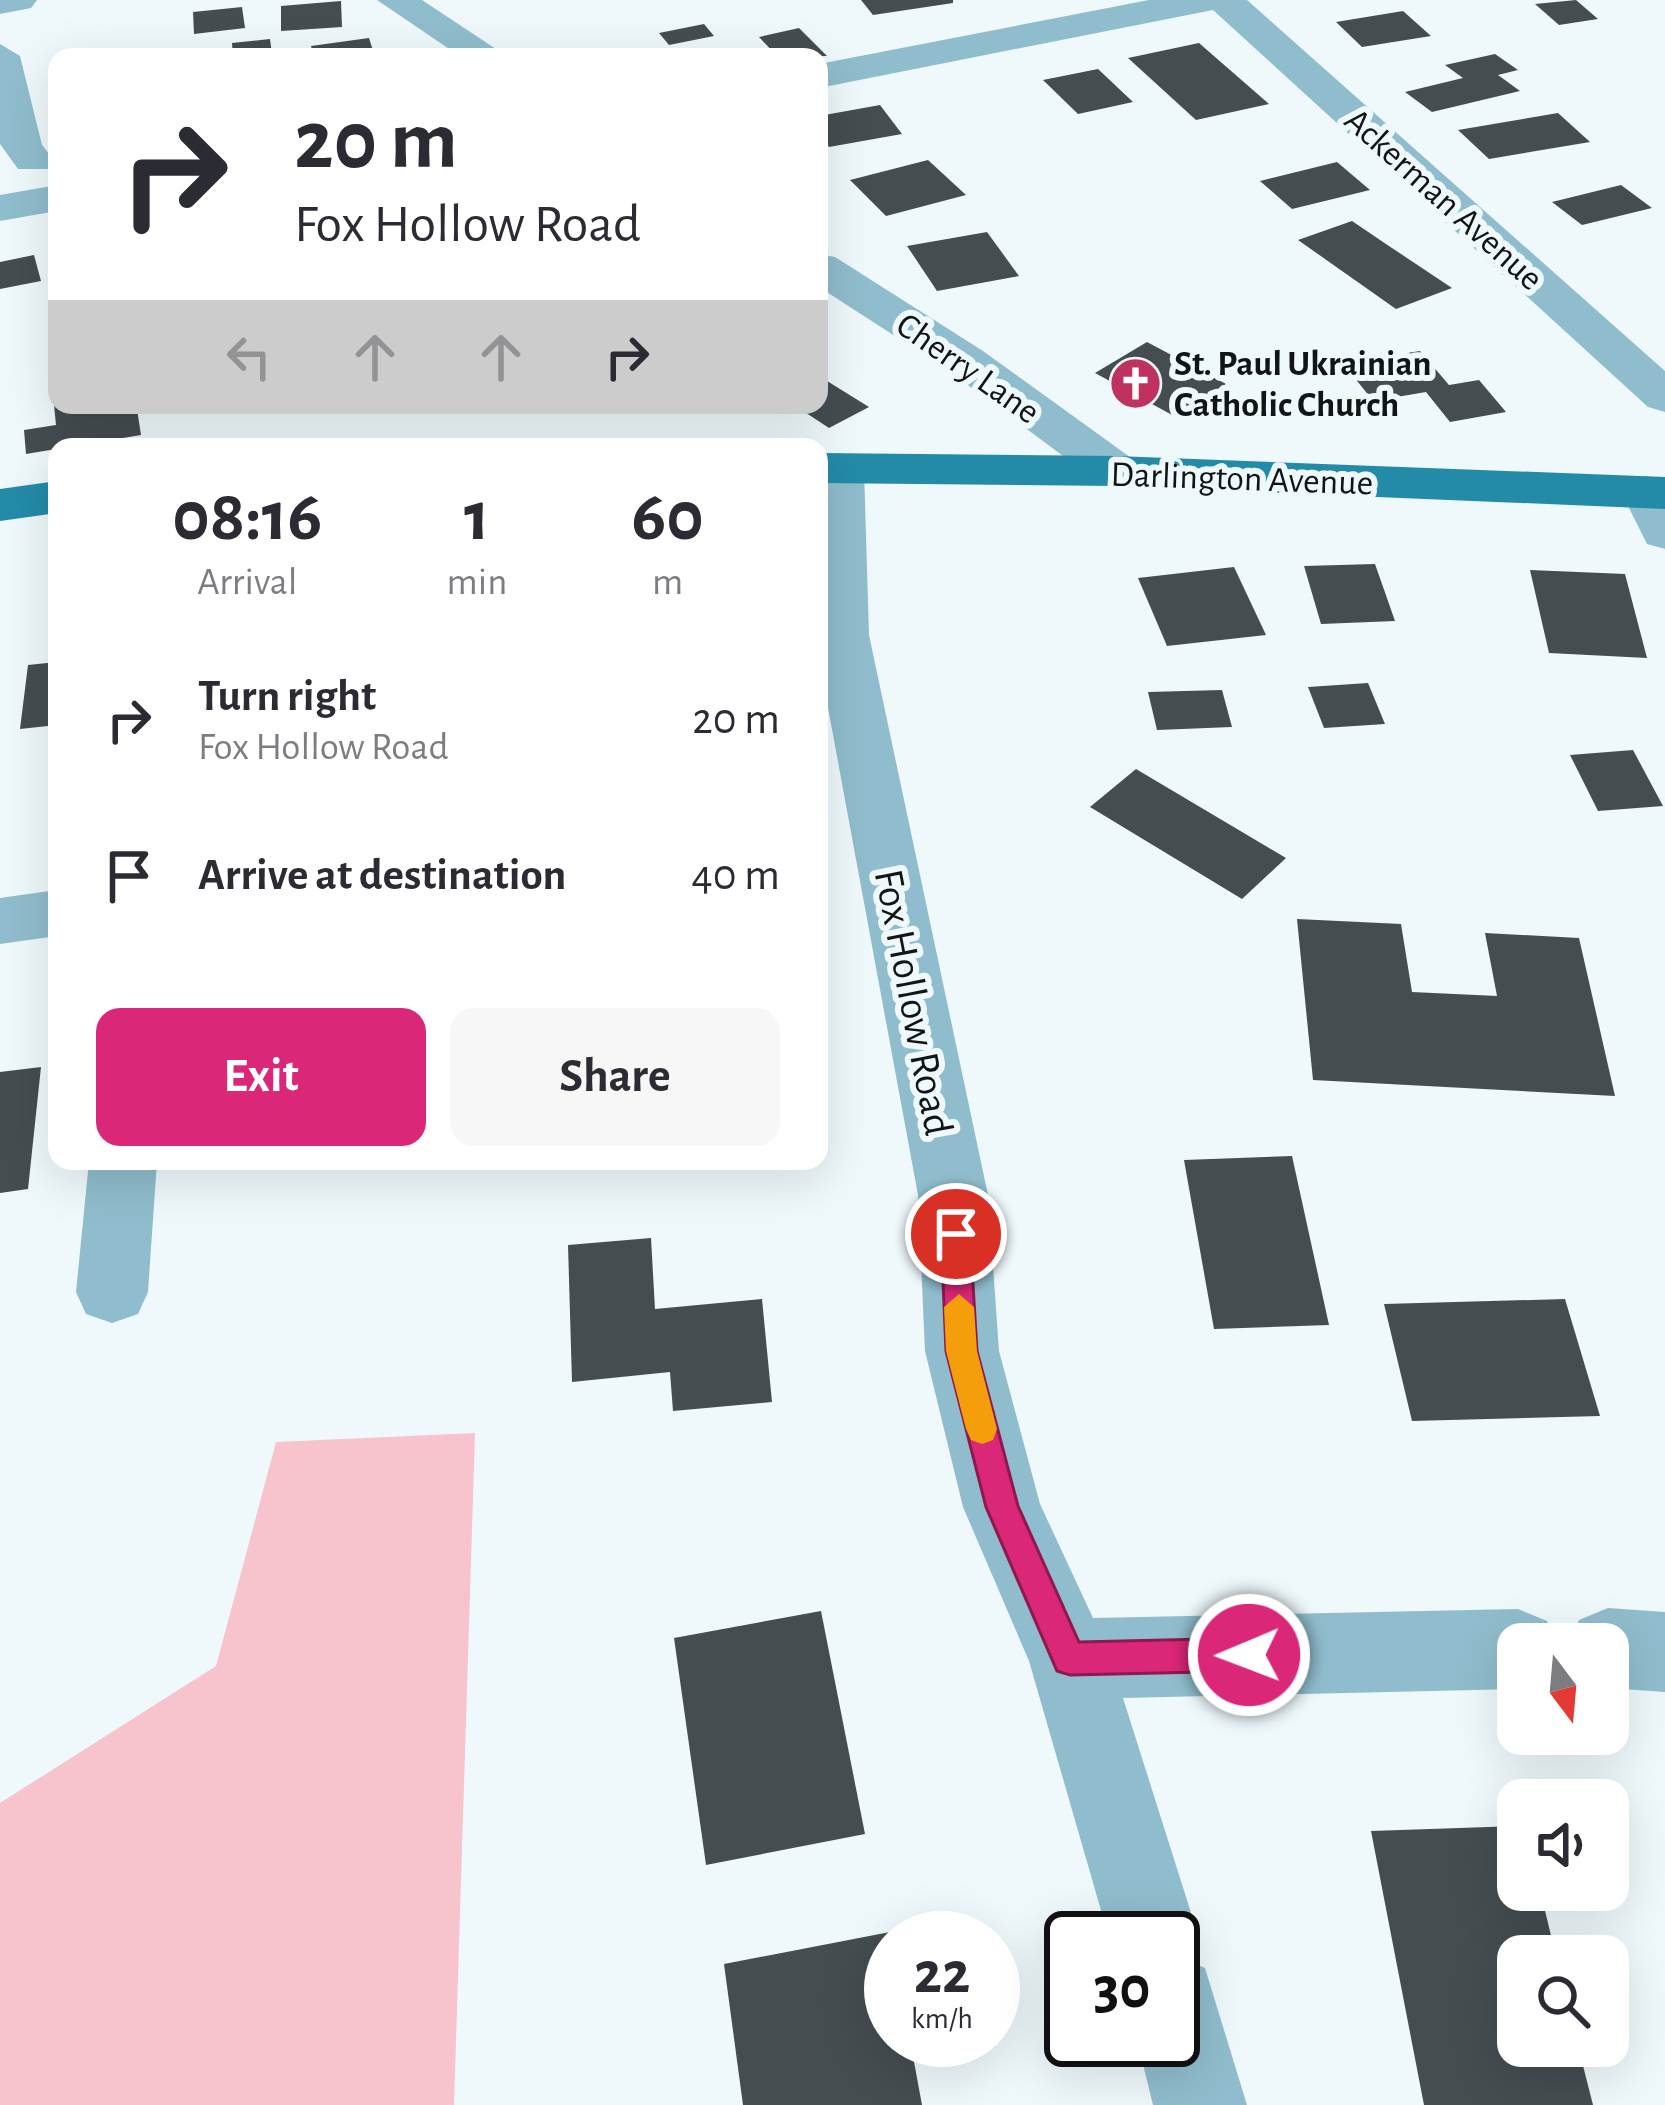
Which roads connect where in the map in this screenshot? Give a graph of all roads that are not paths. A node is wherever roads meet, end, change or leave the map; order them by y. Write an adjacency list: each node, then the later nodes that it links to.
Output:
1 (18, 0): 5 (street)
2 (396, 0): 6 (street)
3 (1207, 0): 8 (street)
4 (1225, 0): 13 (street, Ackerman Avenue)
5 (0, 2)
6 (473, 48)
7 (0, 56): 9 (street)
8 (828, 74)
9 (33, 160)
10 (48, 200): 11 (street)
11 (0, 208)
12 (828, 273): 15 (street, Cherry Lane)
13 (1665, 397)
14 (829, 468): 15 (main road, Darlington Avenue); 26 (street, Fox Hollow Road)
15 (1116, 471): 18 (main road, Darlington Avenue)
16 (48, 498): 17 (main road)
17 (0, 505)
18 (1659, 506)
19 (48, 914): 20 (street)
20 (0, 921)
21 (122, 1170): 22 (street)
22 (112, 1292)
23 (1497, 1649): 26 (street)
24 (1629, 1649): 25 (street)
25 (1665, 1652)
26 (1070, 1659): 27 (street, Fox Hollow Road)
27 (1146, 1911)
28 (1190, 2067): 29 (street)
29 (1200, 2105)

